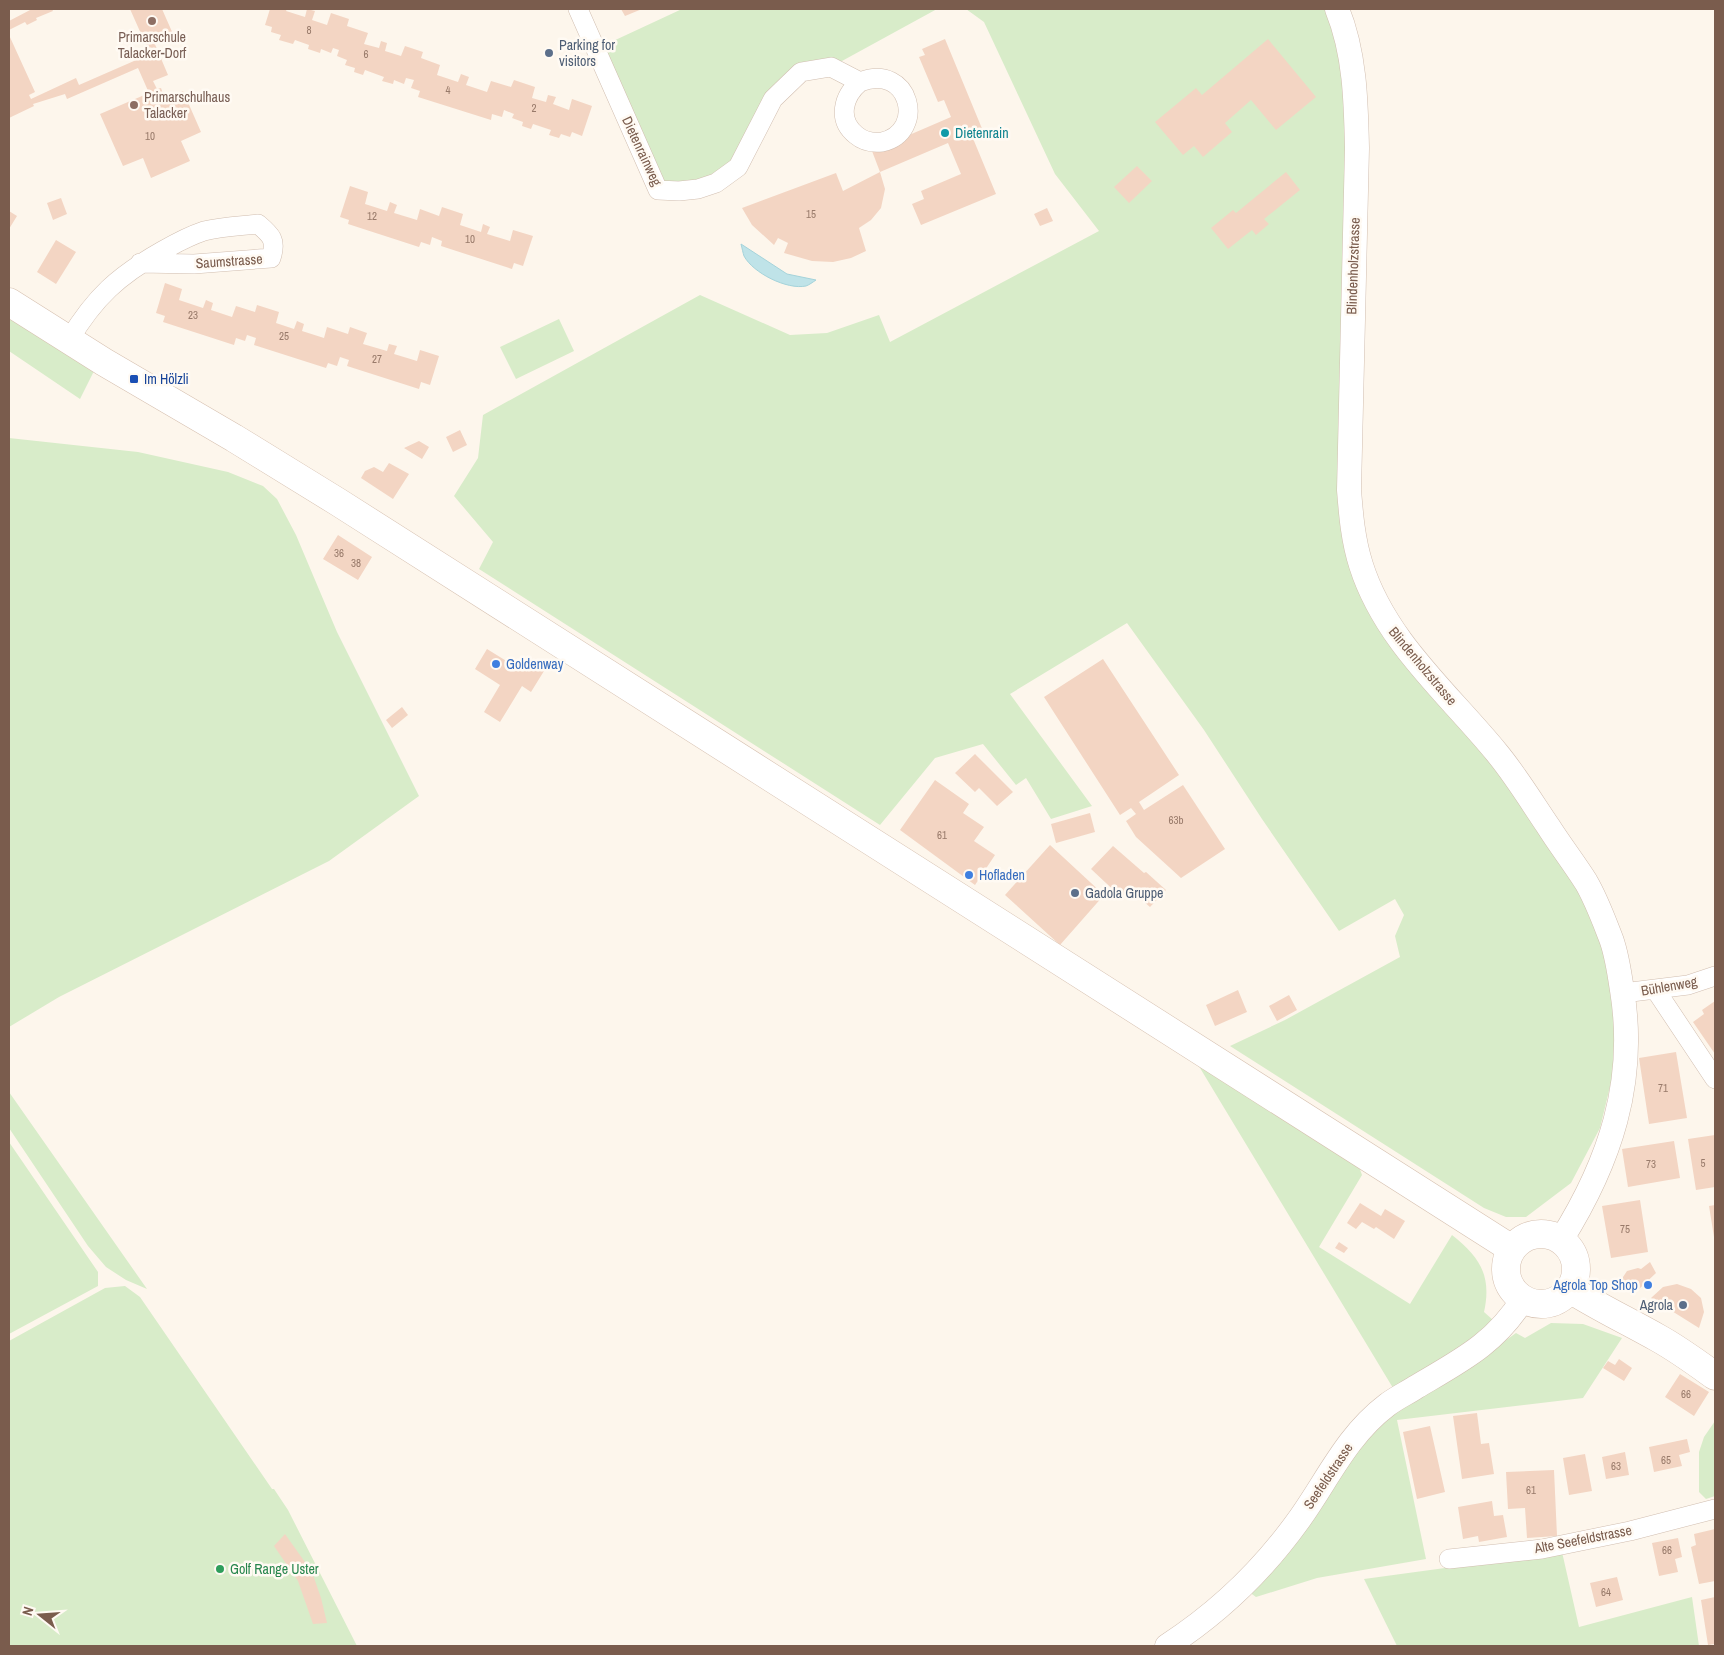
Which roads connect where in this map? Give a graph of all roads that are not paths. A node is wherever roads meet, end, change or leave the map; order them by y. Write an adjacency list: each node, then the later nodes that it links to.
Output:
1 (578, 9): 3 (street, Dietenrainweg)
2 (1337, 9): 9 (street, Blindenholzstrasse)
3 (860, 82)
4 (140, 263): 4 (street, Saumstrasse); 6 (street, Saumstrasse)
5 (9, 302): 6 (main road)
6 (69, 340): 12 (main road)
7 (1715, 976): 8 (street, Bühlenweg)
8 (1655, 989): 9 (street, Bühlenweg); 10 (street)
9 (1623, 994): 11 (street, Blindenholzstrasse)
10 (1715, 1079)
11 (1561, 1240): 12 (main road); 13 (main road)
12 (1512, 1250): 14 (main road)
13 (1570, 1289): 14 (main road); 15 (main road)
14 (1523, 1299): 18 (street, Seefeldstrasse)
15 (1715, 1376)
16 (1715, 1510): 17 (street, Alte Seefeldstrasse)
17 (1449, 1559)
18 (1167, 1646)

